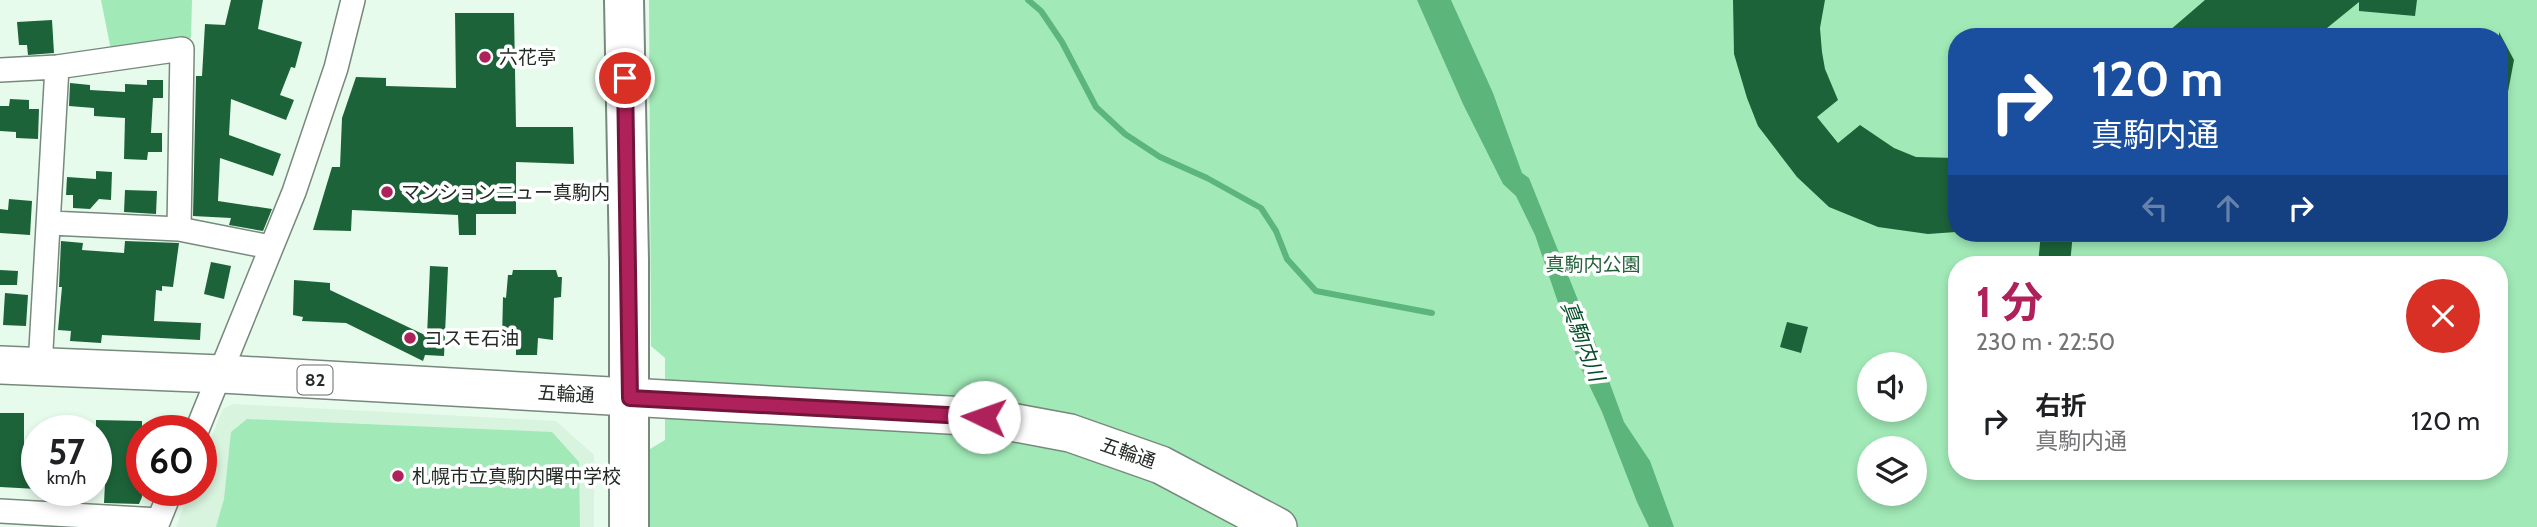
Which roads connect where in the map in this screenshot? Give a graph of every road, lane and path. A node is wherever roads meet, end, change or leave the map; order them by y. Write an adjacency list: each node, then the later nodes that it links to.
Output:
1 (354, 0): 7 (street)
2 (624, 0): 11 (highway)
3 (57, 67): 4 (street); 5 (street); 6 (street)
4 (0, 70)
5 (50, 223): 6 (street); 9 (street)
6 (179, 229): 7 (street)
7 (270, 247): 10 (street)
8 (0, 365): 9 (main road, 五輪通 / 82)
9 (40, 367): 10 (main road, 五輪通 / 82)
10 (221, 374): 11 (main road, 五輪通 / 82); 12 (street)
11 (630, 398): 16 (highway); 17 (main road, 五輪通 / 82)
12 (203, 415)
13 (165, 506): 15 (street)
14 (0, 511): 15 (street)
15 (157, 524)
16 (629, 527)
17 (1278, 527)

